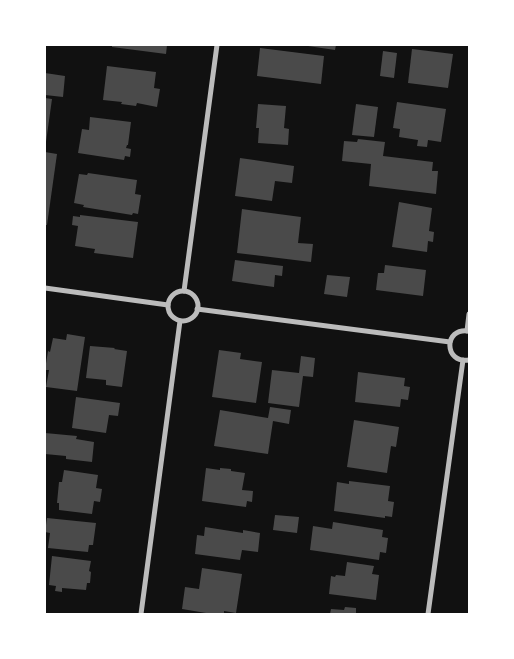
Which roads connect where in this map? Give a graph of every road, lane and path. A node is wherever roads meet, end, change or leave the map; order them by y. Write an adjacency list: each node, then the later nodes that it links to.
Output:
1 (217, 45): 3 (street)
2 (45, 288): 4 (street)
3 (184, 291): 4 (street); 5 (street)
4 (168, 305): 7 (street)
5 (197, 309): 7 (street); 9 (street)
6 (469, 314): 8 (street)
7 (180, 321): 12 (street)
8 (468, 331): 9 (street)
9 (450, 342): 10 (street)
10 (462, 360): 11 (street); 13 (street)
11 (469, 360)
12 (141, 614)
13 (428, 614)

